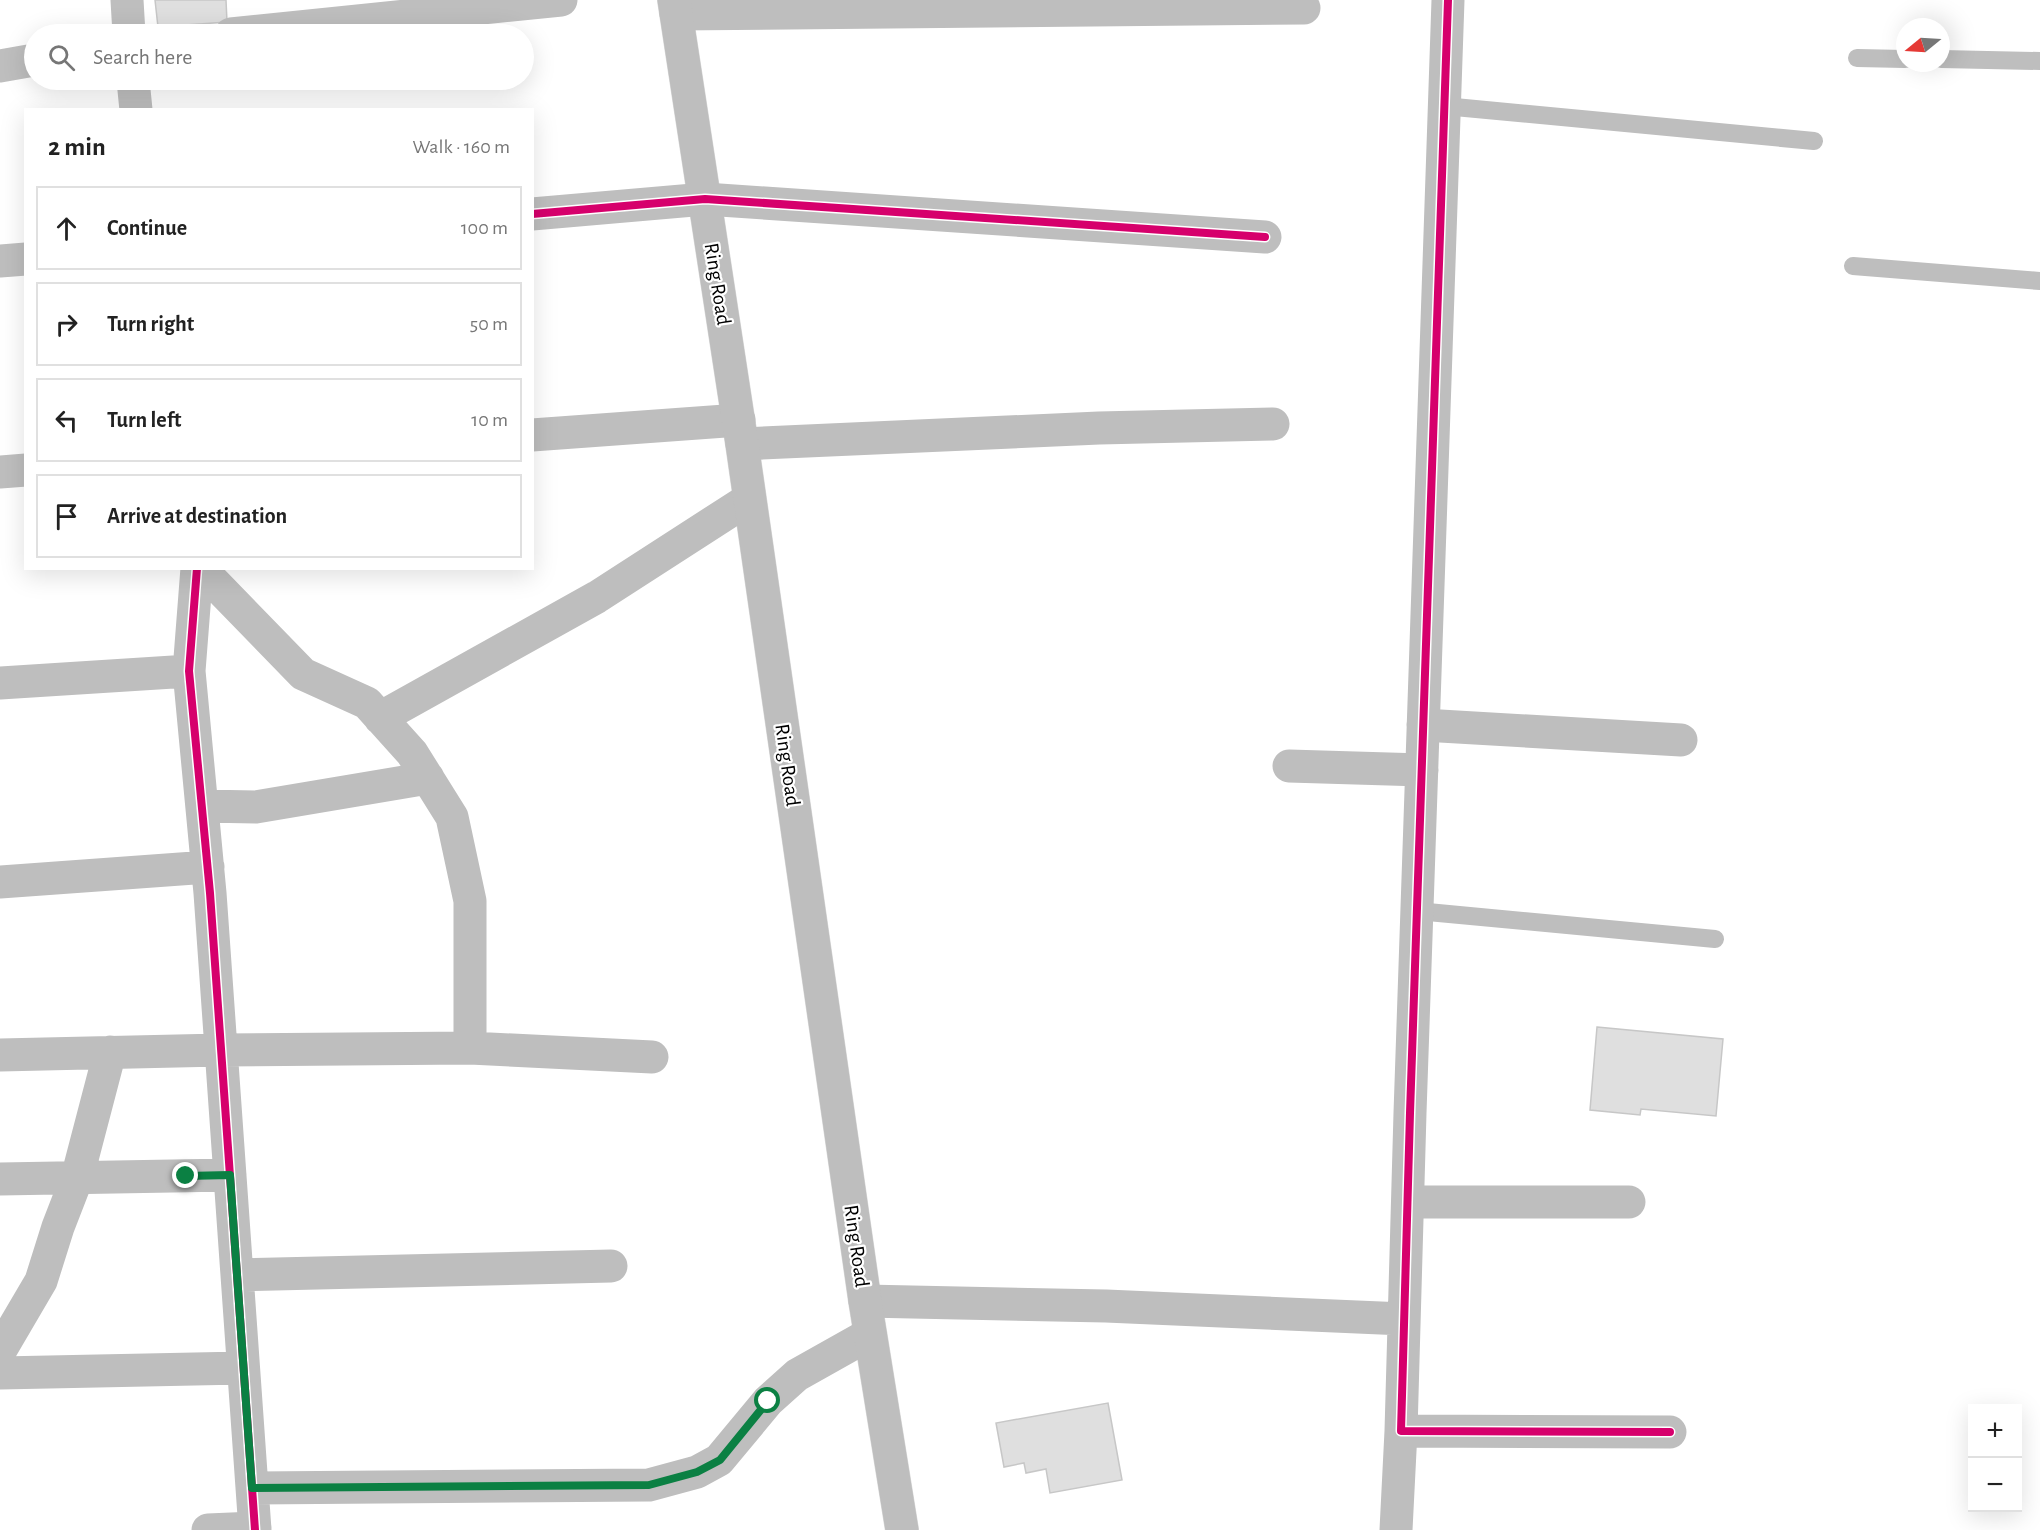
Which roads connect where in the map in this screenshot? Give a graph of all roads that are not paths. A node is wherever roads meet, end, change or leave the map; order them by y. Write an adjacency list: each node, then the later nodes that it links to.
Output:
1 (127, 0): 6 (main road)
2 (561, 0): 7 (main road)
3 (1448, 0): 15 (main road)
4 (675, 7): 5 (main road); 18 (main road, Ring Road)
5 (1304, 8)
6 (128, 24)
7 (328, 24)
8 (1857, 58): 9 (lane)
9 (1896, 59)
10 (1950, 59): 11 (lane)
11 (2040, 61)
12 (24, 62): 13 (main road)
13 (0, 66)
14 (134, 90): 16 (main road)
15 (1444, 106): 17 (lane); 36 (main road)
16 (136, 108)
17 (1814, 141)
18 (705, 199): 19 (main road); 20 (main road); 26 (main road, Ring Road)
19 (534, 214)
20 (1265, 237)
21 (24, 259): 22 (main road)
22 (0, 261)
23 (1854, 266): 24 (lane)
24 (2040, 281)
25 (1273, 424): 26 (main road)
26 (741, 432): 27 (main road); 30 (main road, Ring Road)
27 (534, 435)
28 (24, 470): 29 (main road)
29 (0, 472)
30 (749, 499): 35 (main road); 58 (main road, Ring Road)
31 (198, 570): 33 (main road)
32 (200, 570): 35 (main road)
33 (189, 671): 34 (main road); 41 (main road)
34 (0, 683)
35 (380, 718): 40 (main road)
36 (1423, 725): 37 (main road); 39 (main road)
37 (1682, 740)
38 (1289, 766): 39 (main road)
39 (1422, 770): 44 (main road)
40 (428, 778): 41 (main road); 46 (main road)
41 (202, 806): 42 (main road)
42 (208, 867): 43 (main road); 47 (main road)
43 (0, 882)
44 (1417, 910): 45 (lane); 54 (main road)
45 (1715, 939)
46 (470, 1048): 47 (main road); 50 (main road)
47 (221, 1050): 48 (main road); 51 (main road)
48 (110, 1052): 49 (main road); 52 (main road)
49 (0, 1055)
50 (652, 1057)
51 (230, 1175): 52 (main road); 57 (main road)
52 (77, 1178): 53 (main road); 61 (main road)
53 (0, 1179)
54 (1408, 1202): 55 (main road); 59 (main road)
55 (1629, 1202)
56 (611, 1266): 57 (main road)
57 (237, 1275): 62 (main road)
58 (865, 1300): 59 (main road); 60 (main road, Ring Road)
59 (1404, 1319): 64 (main road)
60 (870, 1334): 66 (main road); 69 (main road, Ring Road)
61 (0, 1351)
62 (243, 1368): 63 (main road); 66 (main road)
63 (0, 1373)
64 (1401, 1431): 65 (main road); 70 (main road)
65 (1670, 1432)
66 (252, 1488): 67 (main road)
67 (255, 1529): 68 (main road)
68 (208, 1530)
69 (902, 1530)
70 (1396, 1530)

